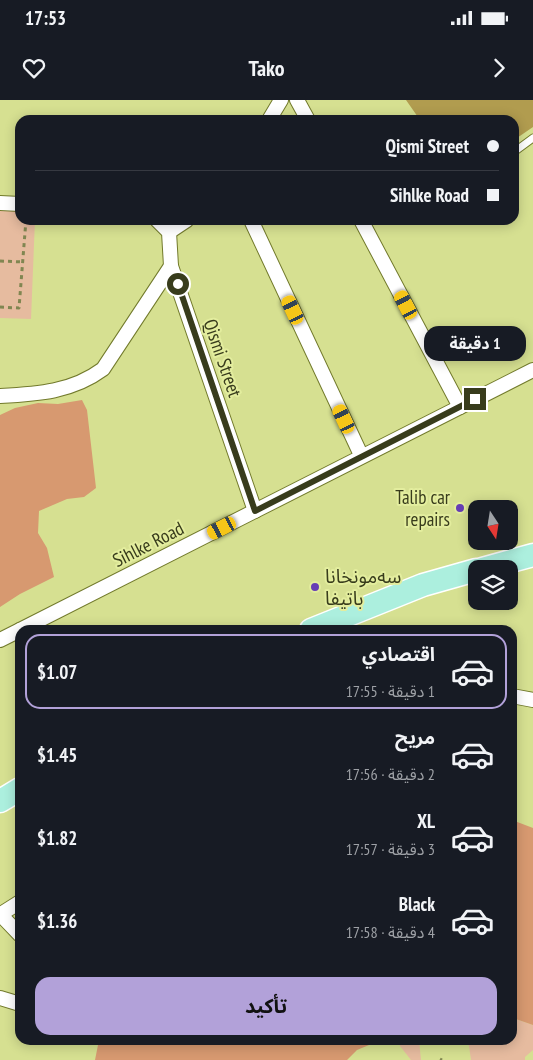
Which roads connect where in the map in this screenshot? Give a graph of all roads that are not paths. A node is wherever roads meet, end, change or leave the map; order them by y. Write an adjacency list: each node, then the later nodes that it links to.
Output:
1 (281, 100): 3 (street)
2 (297, 100): 4 (street)
3 (272, 115)
4 (305, 115)
5 (533, 138): 6 (lane)
6 (519, 148)
7 (0, 203): 8 (street)
8 (15, 204)
9 (162, 225): 13 (street)
10 (180, 225): 13 (street)
11 (253, 225): 18 (street)
12 (364, 225): 17 (street)
13 (169, 232): 14 (street, Qismi Street)
14 (171, 266): 16 (street); 19 (street, Qismi Street)
15 (533, 370): 17 (street, Sihlke Road)
16 (0, 396)
17 (460, 406): 18 (street, Sihlke Road)
18 (361, 455): 19 (street, Sihlke Road)
19 (255, 511): 25 (street, Sihlke Road)
20 (533, 554): 21 (main road)
21 (514, 560)
22 (518, 565): 23 (main road)
23 (533, 569)
24 (468, 572): 26 (main road)
25 (30, 625)
26 (327, 625)
27 (15, 632): 28 (street, Sihlke Road)
28 (0, 640)
29 (517, 697): 30 (street)
30 (533, 700)
31 (15, 792): 32 (main road)
32 (0, 801)
33 (15, 905): 34 (street)
34 (0, 914): 35 (street)
35 (15, 930)
36 (0, 998): 37 (street)
37 (15, 1002)

